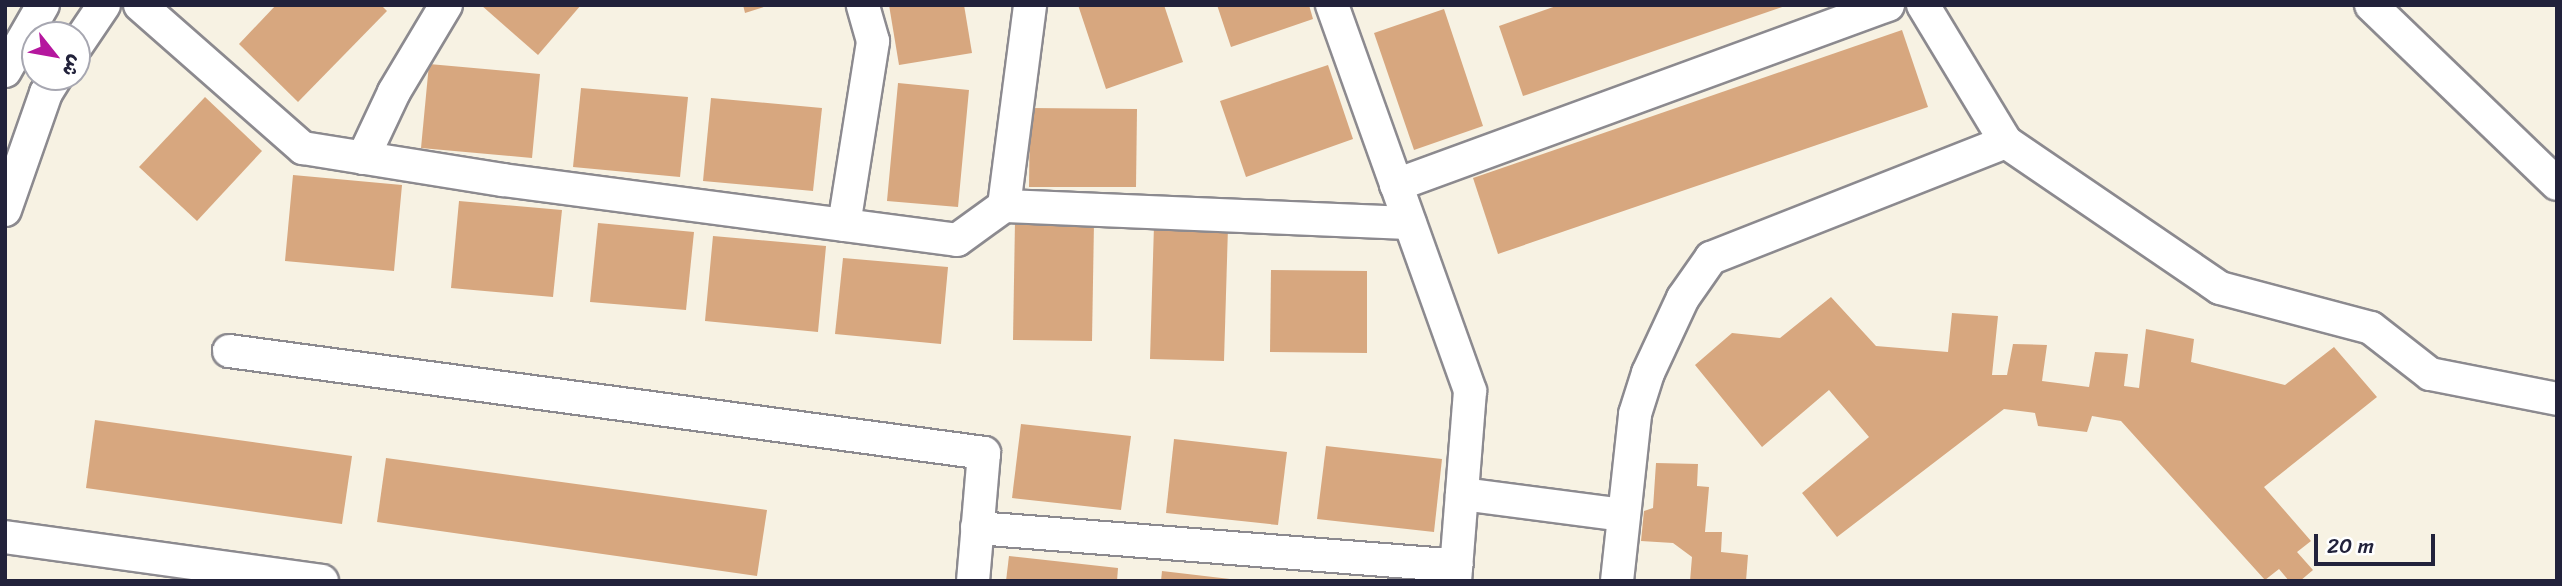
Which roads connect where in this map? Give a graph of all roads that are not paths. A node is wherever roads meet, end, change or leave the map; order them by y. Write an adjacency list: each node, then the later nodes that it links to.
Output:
1 (43, 5): 12 (street)
2 (104, 5): 11 (street)
3 (140, 5): 15 (street)
4 (446, 5): 15 (street)
5 (863, 5): 21 (street)
6 (1030, 5): 18 (street)
7 (1332, 5): 17 (street)
8 (1888, 5): 17 (street)
9 (1923, 5): 14 (street)
10 (2371, 5): 16 (street)
11 (91, 25)
12 (5, 71)
13 (47, 91): 19 (street)
14 (2006, 142): 23 (street); 25 (street)
15 (363, 158): 21 (street)
16 (2557, 184)
17 (1396, 185): 20 (street)
18 (1004, 206): 20 (street); 21 (street)
19 (5, 209)
20 (1410, 223): 24 (street)
21 (844, 225)
22 (229, 351): 26 (street)
23 (2557, 400)
24 (1462, 494): 25 (street); 28 (street)
25 (1624, 515): 31 (street)
26 (977, 528): 28 (street); 30 (street)
27 (5, 537): 29 (street)
28 (1456, 573)
29 (322, 581)
30 (973, 581)
31 (1617, 581)

